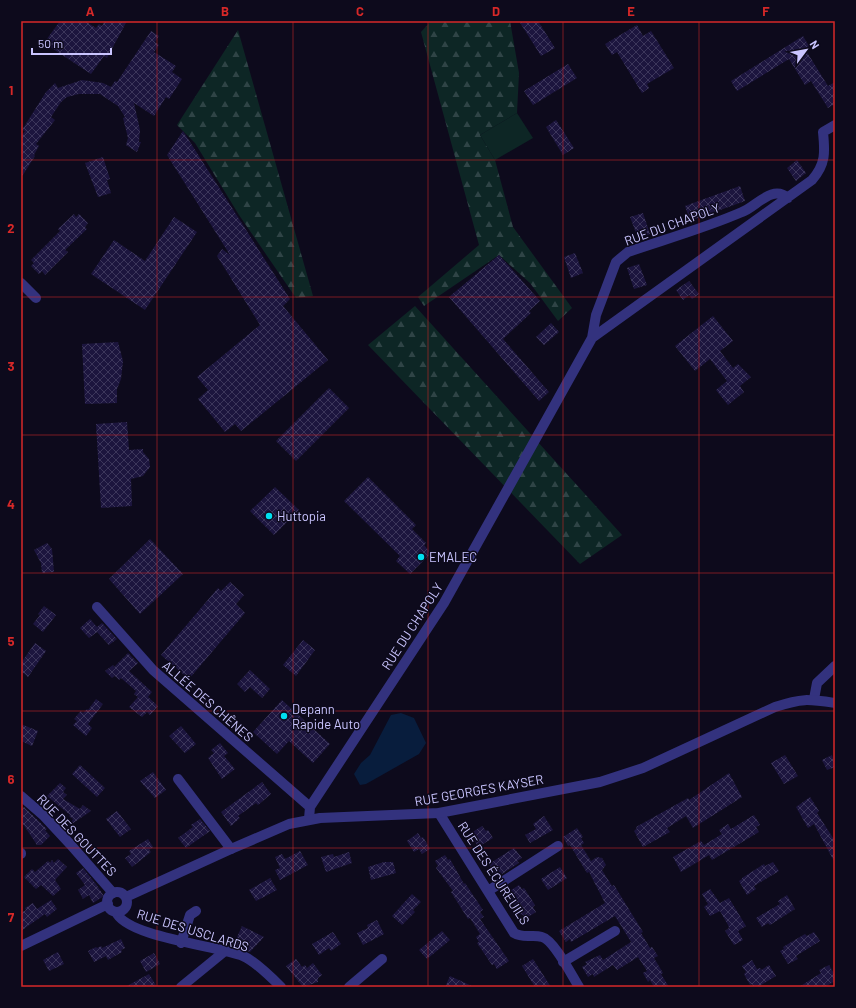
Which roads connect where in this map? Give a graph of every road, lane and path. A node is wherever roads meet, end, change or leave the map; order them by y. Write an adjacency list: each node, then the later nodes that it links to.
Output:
1 (835, 125): 2 (street, RUE DU CHAPOLY)
2 (788, 198): 5 (street, RUE DU CHAPOLY); 5 (street, RUE DU CHAPOLY)
3 (21, 283): 4 (street)
4 (36, 298)
5 (592, 338): 12 (street, RUE DU CHAPOLY)
6 (97, 607): 12 (street, ALLÉE DES CHÊNES)
7 (835, 666): 8 (street)
8 (814, 699): 9 (street, RUE GEORGES KAYSER); 13 (street, RUE GEORGES KAYSER)
9 (835, 703)
10 (178, 779): 16 (street)
11 (21, 796): 18 (street, RUE DES GOUTTES)
12 (310, 806): 14 (street, RUE DU CHAPOLY)
13 (439, 813): 14 (street, RUE GEORGES KAYSER); 17 (street, RUE DES ÉCUREUILS)
14 (309, 819): 16 (street, RUE GEORGES KAYSER)
15 (558, 846): 17 (street)
16 (231, 849): 19 (street, RUE GEORGES KAYSER)
17 (488, 891): 28 (street, RUE DES ÉCUREUILS)
18 (112, 894): 19 (street); 20 (street)
19 (126, 897): 22 (street)
20 (108, 904): 22 (street); 25 (street)
21 (196, 911): 24 (street)
22 (116, 912): 24 (street, RUE DES USCLARDS)
23 (615, 931): 28 (street)
24 (181, 943): 26 (street, RUE DES USCLARDS)
25 (21, 946)
26 (225, 951): 29 (street); 30 (street, RUE DES USCLARDS)
27 (382, 959): 31 (street)
28 (563, 962): 32 (street, RUE DES ÉCUREUILS)
29 (181, 987)
30 (282, 987)
31 (349, 987)
32 (579, 987)

